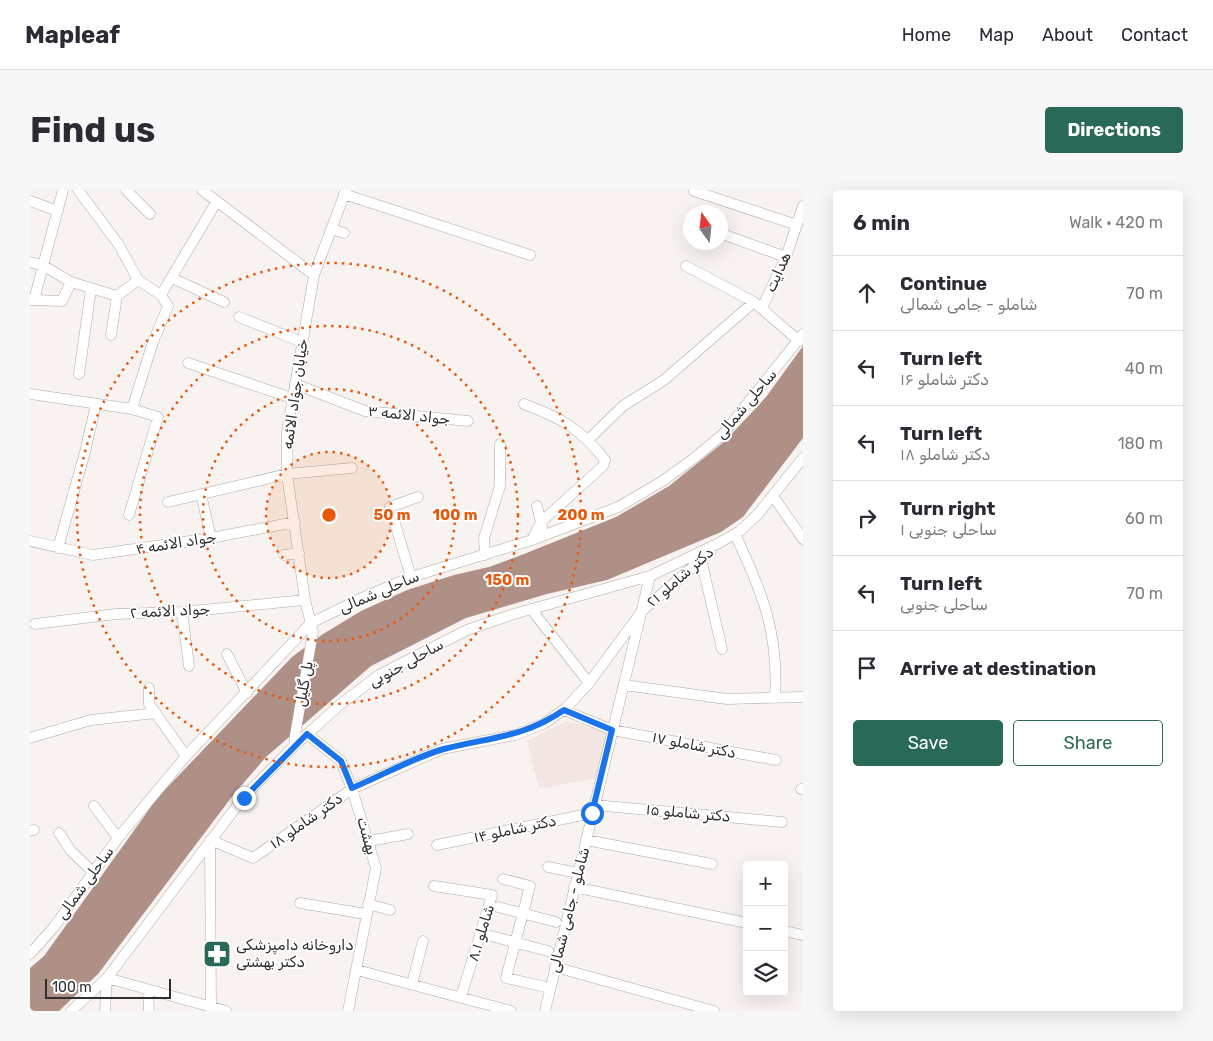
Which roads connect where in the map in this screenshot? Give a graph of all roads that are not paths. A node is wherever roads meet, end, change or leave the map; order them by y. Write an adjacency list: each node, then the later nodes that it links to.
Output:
1 (63, 190): 9 (street)
2 (78, 190): 22 (street)
3 (126, 190): 10 (street)
4 (694, 190): 11 (street)
5 (345, 192): 12 (street, خیابان جواد الائمه); 15 (street)
6 (211, 194): 20 (street); 21 (street)
7 (30, 201): 9 (street)
8 (803, 206): 11 (street, هدایت)
9 (58, 211): 18 (street)
10 (150, 214)
11 (797, 225): 16 (street, هدایت)
12 (331, 229): 13 (street); 20 (street, خیابان جواد الائمه)
13 (344, 233)
14 (728, 236): 16 (street)
15 (530, 254)
16 (786, 258): 29 (street, هدایت)
17 (30, 262): 18 (street)
18 (44, 266): 23 (street); 27 (street)
19 (686, 266): 29 (street)
20 (314, 275): 33 (street, خیابان جواد الائمه)
21 (172, 278): 25 (street); 28 (street)
22 (138, 280): 25 (street); 26 (street)
23 (71, 282): 24 (street); 27 (street)
24 (91, 289): 26 (street); 35 (street)
25 (161, 295): 41 (street)
26 (118, 296): 31 (street)
27 (32, 300)
28 (224, 302)
29 (758, 305): 32 (street); 43 (street)
30 (239, 317): 33 (street)
31 (111, 336)
32 (801, 337): 57 (street, ساحلی شمالی)
33 (302, 342): 36 (street, خیابان جواد الائمه)
34 (188, 363): 38 (street)
35 (79, 374)
36 (295, 384): 38 (street, خیابان جواد الائمه); 42 (street, جواد الائمه ۳)
37 (30, 394): 39 (street)
38 (292, 398): 47 (street, خیابان جواد الائمه)
39 (96, 404): 41 (street); 63 (street)
40 (524, 404): 43 (street)
41 (132, 409): 53 (street)
42 (468, 421)
43 (589, 439): 55 (street)
44 (500, 444): 66 (street)
45 (802, 460): 49 (street, ساحلی جنوبی)
46 (352, 468): 47 (street)
47 (286, 474): 48 (street); 54 (street, خیابان جواد الائمه)
48 (201, 494): 51 (street); 58 (street)
49 (773, 496): 56 (street, ساحلی جنوبی); 59 (street)
50 (418, 497): 69 (street)
51 (168, 502)
52 (537, 506): 55 (street)
53 (129, 515)
54 (295, 522): 58 (street, جواد الائمه ۴); 64 (street, خیابان جواد الائمه)
55 (541, 522): 57 (street); 60 (street)
56 (735, 534): 62 (street, ساحلی جنوبی); 84 (street)
57 (545, 536): 60 (street, ساحلی شمالی)
58 (211, 538): 63 (street, جواد الائمه ۴)
59 (803, 538)
60 (532, 540): 66 (street, ساحلی شمالی)
61 (30, 541): 63 (street, جواد الائمه ۴)
62 (719, 543): 67 (street, دکتر شاملو ۲۱); 68 (street, ساحلی جنوبی)
63 (58, 548)
64 (299, 553): 65 (street); 70 (street, خیابان جواد الائمه)
65 (284, 555)
66 (485, 556): 69 (street, ساحلی شمالی)
67 (701, 559): 72 (street, دکتر شاملو ۲۱); 76 (street)
68 (650, 576): 71 (street, ساحلی جنوبی); 72 (street, شاملو - جامی شمالی)
69 (410, 577): 75 (street, ساحلی شمالی)
70 (305, 600): 73 (street, جواد الائمه ۲); 75 (street, خیابان جواد الائمه)
71 (531, 610): 79 (street); 88 (street, ساحلی جنوبی)
72 (642, 611): 79 (street, دکتر شاملو ۱۸); 80 (street, شاملو - جامی شمالی)
73 (182, 612): 74 (street, جواد الائمه ۲); 78 (street)
74 (35, 624)
75 (312, 628): 82 (street, ساحلی شمالی); 90 (street, پل گلیل)
76 (722, 649)
77 (227, 654): 82 (street)
78 (189, 666)
79 (589, 683): 85 (street, دکتر شاملو ۱۸)
80 (624, 685): 84 (street); 87 (street, شاملو - جامی شمالی)
81 (149, 688): 86 (street)
82 (247, 692): 91 (street, ساحلی شمالی)
83 (803, 697): 84 (street)
84 (775, 698)
85 (564, 710): 87 (street, دکتر شاملو ۱۷); 93 (street, دکتر شاملو ۱۸)
86 (156, 713): 89 (street); 91 (street)
87 (612, 730): 92 (street, دکتر شاملو ۱۷); 95 (street, شاملو - جامی شمالی)
88 (307, 734): 90 (street, ساحلی جنوبی); 93 (street, بهشت)
89 (30, 738)
90 (295, 740): 100 (street, ساحلی جنوبی)
91 (186, 756): 99 (street, ساحلی شمالی)
92 (776, 760)
93 (352, 788): 100 (street, دکتر شاملو ۱۸); 102 (street, بهشت)
94 (94, 806): 99 (street)
95 (593, 809): 96 (street, دکتر شاملو ۱۵); 101 (street, شاملو - جامی شمالی); 103 (street, دکتر شاملو ۱۴)
96 (782, 822)
97 (59, 833): 106 (street)
98 (408, 834): 102 (street)
99 (118, 838): 106 (street, ساحلی شمالی)
100 (210, 840): 127 (street, ساحلی جنوبی); 132 (street)
101 (586, 840): 104 (street); 107 (street, شاملو - جامی شمالی)
102 (369, 841): 113 (street, بهشت)
103 (437, 845)
104 (712, 864)
105 (548, 866): 107 (street)
106 (93, 872): 124 (street, ساحلی شمالی)
107 (578, 873): 110 (street, شاملو - جامی شمالی)
108 (503, 879): 115 (street)
109 (434, 886): 131 (street, شاملو ۸.۱)
110 (574, 887): 117 (street); 125 (street, شاملو - جامی شمالی)
111 (300, 903): 113 (street)
112 (498, 907): 115 (street)
113 (367, 909): 114 (street); 126 (street, بهشت)
114 (390, 910)
115 (523, 913): 116 (street); 122 (street)
116 (556, 922)
117 (743, 922)
118 (788, 932): 119 (street)
119 (803, 935)
120 (491, 936): 122 (street)
121 (423, 941): 128 (street)
122 (516, 942): 123 (street); 129 (street)
123 (548, 951)
124 (30, 954)
125 (555, 967): 129 (street, شاملو - جامی شمالی); 140 (street)
126 (357, 970): 128 (street); 137 (street)
127 (107, 978): 130 (street); 133 (street, ساحلی جنوبی); 134 (street)
128 (412, 984): 131 (street)
129 (550, 988): 139 (street, شاملو - جامی شمالی)
130 (148, 990): 132 (street); 135 (street)
131 (462, 997): 138 (street)
132 (211, 1009): 136 (street)
133 (71, 1011)
134 (105, 1011)
135 (149, 1011)
136 (226, 1011)
137 (348, 1011)
138 (511, 1011)
139 (545, 1011)
140 (714, 1011)

